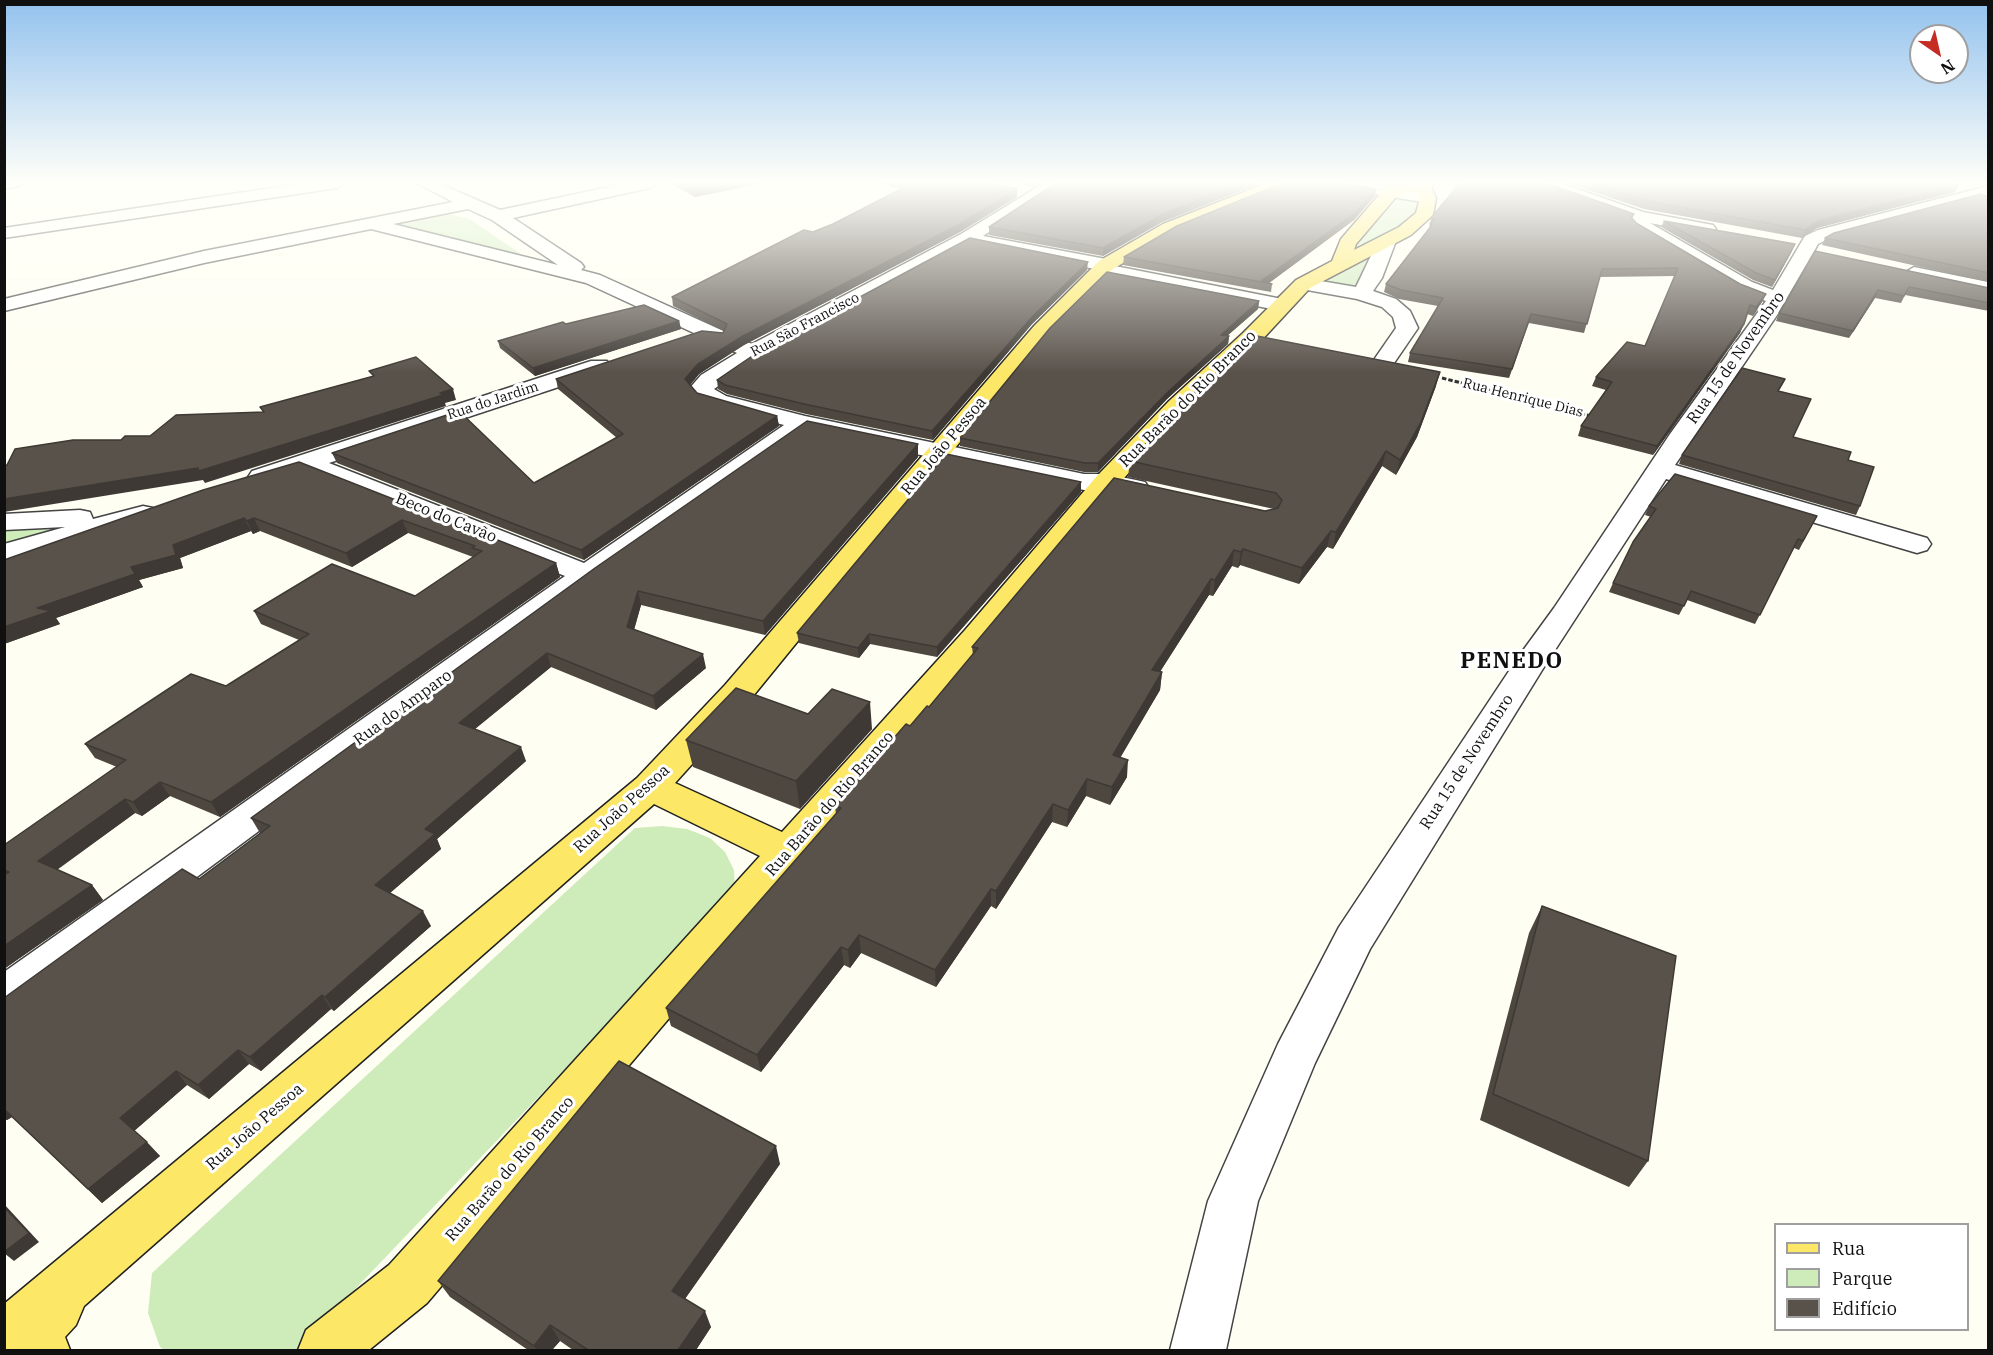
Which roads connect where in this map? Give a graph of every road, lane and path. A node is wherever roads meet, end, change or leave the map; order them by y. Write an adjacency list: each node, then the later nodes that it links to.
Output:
1 (264, 246): 20 (street)
2 (460, 246): 15 (street)
3 (544, 246): 15 (street)
4 (952, 246): 23 (street, Rua São Francisco)
5 (1005, 246): 13 (street)
6 (1140, 246): 13 (main road, Rua João Pessoa)
7 (1346, 246): 12 (main road)
8 (1377, 246): 12 (main road, Rua Barão do Rio Branco)
9 (1385, 246): 17 (street)
10 (1678, 246): 19 (street)
11 (1808, 246): 19 (street, Rua 15 de Novembro)
12 (1341, 264): 18 (main road, Rua Barão do Rio Branco)
13 (1105, 268): 18 (street); 30 (main road, Rua João Pessoa)
14 (1898, 269): 16 (street)
15 (593, 279): 21 (street)
16 (1989, 288)
17 (1361, 294): 18 (street); 26 (street)
18 (1292, 295): 33 (main road, Rua Barão do Rio Branco)
19 (1778, 299): 32 (street, Rua 15 de Novembro)
20 (10, 304)
21 (706, 330): 22 (street); 23 (street)
22 (673, 341)
23 (753, 352): 29 (street, Rua São Francisco)
24 (617, 360): 31 (street, Rua do Jardim)
25 (1360, 360): 26 (street, Rua Henrique Dias)
26 (1382, 364): 27 (street, Rua Henrique Dias)
27 (1442, 378): 28 (path, Rua Henrique Dias)
28 (1596, 417)
29 (804, 423): 30 (street); 39 (street, Rua do Amparo)
30 (940, 452): 33 (street); 40 (main road, Rua João Pessoa)
31 (306, 463): 34 (street, Rua do Jardim); 39 (street, Beco do Cavão)
32 (1659, 469): 37 (street); 47 (street, Rua 15 de Novembro)
33 (1106, 482): 35 (street); 41 (main road, Rua Barão do Rio Branco)
34 (240, 483)
35 (1162, 494)
36 (4, 522): 38 (street)
37 (1917, 544)
38 (4, 553)
39 (587, 574): 42 (street, Rua do Amparo)
40 (650, 787): 41 (main road); 43 (main road, Rua João Pessoa)
41 (788, 852): 46 (main road, Rua Barão do Rio Branco)
42 (4, 996)
43 (99, 1261): 44 (main road, Rua João Pessoa); 45 (main road)
44 (4, 1340)
45 (42, 1350)
46 (326, 1350)
47 (1198, 1350)

